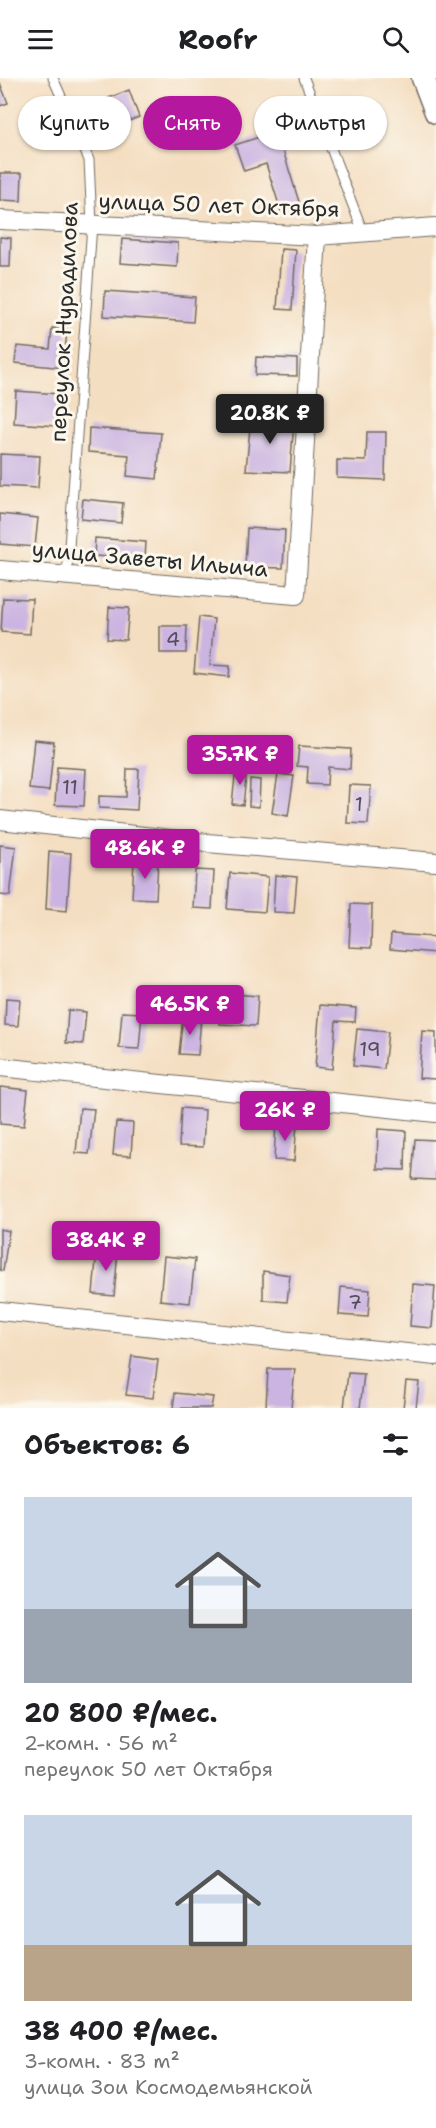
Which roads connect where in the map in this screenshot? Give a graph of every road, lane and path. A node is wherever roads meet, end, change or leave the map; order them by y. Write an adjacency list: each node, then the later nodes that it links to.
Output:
1 (53, 78): 6 (lane, переулок Нурадилова)
2 (304, 78): 8 (lane)
3 (423, 78): 4 (street)
4 (436, 112)
5 (0, 220): 6 (street, улица 50 лет Октября)
6 (92, 225): 9 (street, улица 50 лет Октября); 11 (lane, переулок Нурадилова)
7 (436, 227): 8 (street, улица 50 лет Октября)
8 (363, 232): 9 (street, улица 50 лет Октября)
9 (317, 236): 11 (street, улица Заветы Ильича)
10 (0, 570): 11 (street, улица Заветы Ильича)
11 (67, 575)
12 (0, 820): 13 (street)
13 (436, 862)
14 (0, 1067): 15 (street)
15 (436, 1113)
16 (0, 1311): 17 (street)
17 (436, 1356)

